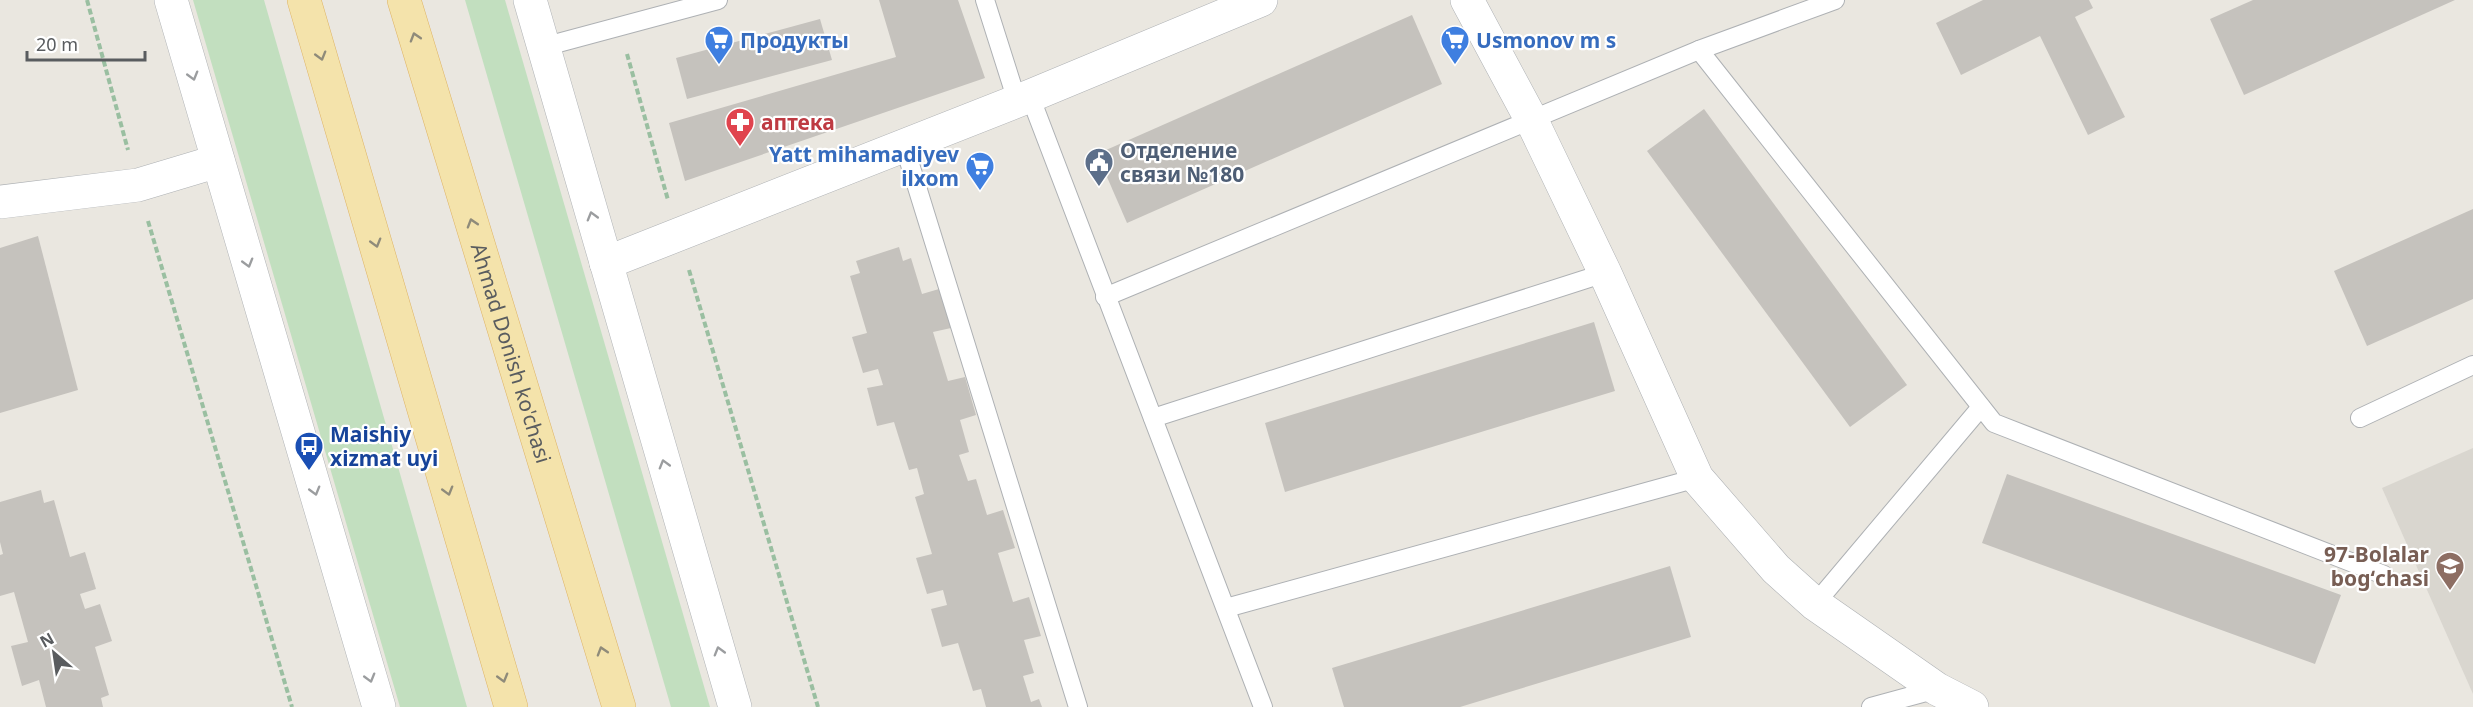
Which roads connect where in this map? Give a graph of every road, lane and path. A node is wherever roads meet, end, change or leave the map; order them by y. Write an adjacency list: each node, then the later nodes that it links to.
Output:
1 (87, 0): 18 (path)
2 (171, 0): 17 (street, one-way to 17)
3 (304, 0): 35 (main road, one-way to 35)
4 (404, 0): 36 (main road, Ahmad Donish ko'chasi, one-way to 4)
5 (530, 0): 12 (street)
6 (718, 0): 11 (lane)
7 (985, 0): 14 (lane)
8 (1261, 0): 14 (street)
9 (1467, 0): 15 (street)
10 (1835, 0): 13 (lane)
11 (619, 26): 12 (lane); 20 (path)
12 (543, 47): 21 (street, one-way to 12)
13 (1699, 50): 15 (lane); 25 (lane)
14 (1024, 98): 16 (street); 23 (lane)
15 (1532, 121): 22 (street); 23 (lane)
16 (904, 145): 20 (street); 39 (lane)
17 (218, 161): 18 (street); 34 (street, one-way to 34)
18 (138, 185): 19 (street); 33 (path)
19 (0, 202)
20 (678, 235): 21 (street); 38 (path)
21 (606, 263): 37 (street, one-way to 21)
22 (1605, 273): 26 (lane); 28 (street)
23 (1105, 297): 26 (lane)
24 (2473, 365): 27 (lane)
25 (1981, 407): 29 (lane); 30 (lane)
26 (1154, 418): 31 (lane)
27 (2360, 418)
28 (1697, 478): 30 (street); 31 (lane)
29 (2384, 575)
30 (1815, 604): 32 (street)
31 (1226, 608): 40 (lane)
32 (1937, 689): 41 (lane); 42 (street)
33 (292, 707)
34 (379, 707)
35 (511, 707)
36 (619, 707)
37 (735, 707)
38 (818, 707)
39 (1078, 707)
40 (1263, 707)
41 (1871, 707)
42 (1972, 707)

